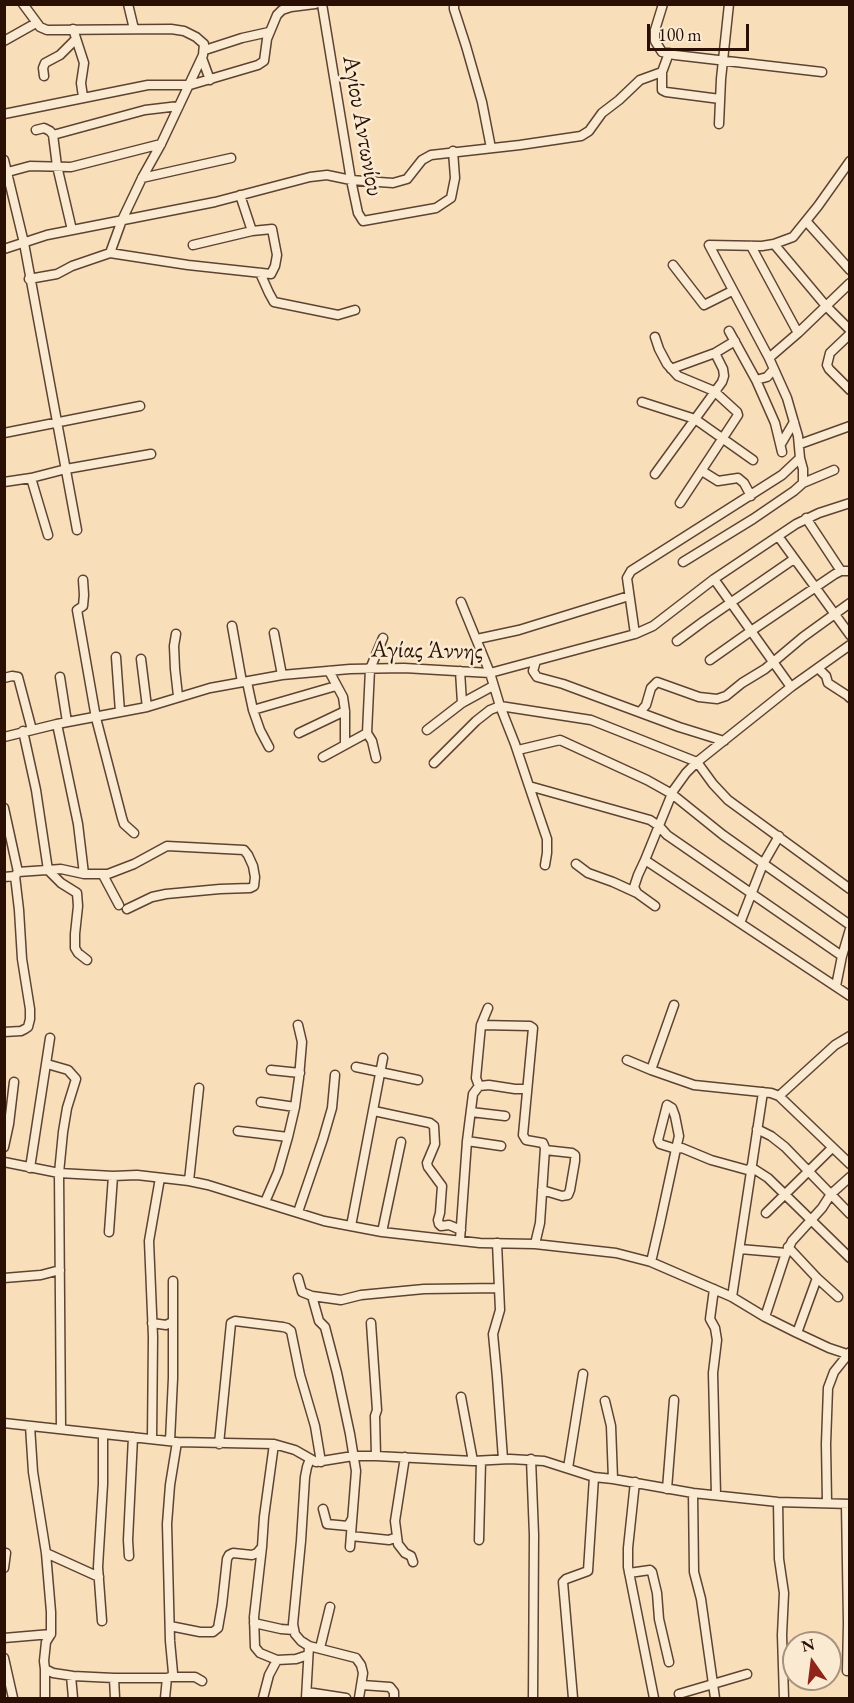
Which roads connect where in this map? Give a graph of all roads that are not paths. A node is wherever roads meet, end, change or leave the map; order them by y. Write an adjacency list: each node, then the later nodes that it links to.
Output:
1 (23, 4): 8 (street)
2 (128, 4): 9 (street)
3 (315, 4): 11 (street)
4 (322, 4): 38 (street, Αγίου Αντωνίου)
5 (454, 4): 30 (street)
6 (663, 4): 14 (street)
7 (729, 4): 16 (street)
8 (36, 23): 10 (street); 13 (street)
9 (134, 28): 10 (street); 15 (street)
10 (73, 29): 12 (street)
11 (269, 32): 15 (street); 20 (street)
12 (76, 39): 19 (street); 22 (street)
13 (4, 41)
14 (669, 53): 16 (street); 17 (street)
15 (203, 54): 20 (street); 21 (street)
16 (723, 60): 18 (street); 23 (street)
17 (662, 72): 23 (street); 30 (street)
18 (822, 72)
19 (44, 76)
20 (210, 80): 21 (street)
21 (190, 85): 22 (street); 24 (street)
22 (83, 98): 25 (street)
23 (720, 99): 26 (street)
24 (179, 106): 28 (street); 29 (street)
25 (4, 114)
26 (719, 124)
27 (36, 130): 28 (street)
28 (53, 135): 35 (street)
29 (160, 144): 35 (street); 37 (street)
30 (491, 147): 31 (street)
31 (453, 151): 38 (street); 38 (street, Αγίου Αντωνίου)
32 (231, 158): 37 (street)
33 (4, 160): 36 (street)
34 (849, 161): 41 (street)
35 (57, 166): 36 (street); 42 (street)
36 (5, 173): 44 (street)
37 (142, 178): 40 (street)
38 (351, 180): 39 (street)
39 (240, 195): 40 (street); 43 (street)
40 (122, 220): 42 (street); 49 (street)
41 (806, 221): 45 (street); 51 (street)
42 (72, 230): 44 (street)
43 (252, 231): 46 (street); 52 (street)
44 (24, 243): 48 (street); 53 (street)
45 (774, 244): 47 (street); 56 (street)
46 (193, 245)
47 (751, 246): 55 (street); 60 (street)
48 (4, 249)
49 (110, 253): 52 (street); 53 (street)
50 (673, 265): 55 (street)
51 (849, 270)
52 (260, 273): 57 (street)
53 (29, 279): 74 (street)
54 (849, 283): 56 (street)
55 (732, 291): 64 (street)
56 (826, 306): 59 (street); 60 (street)
57 (355, 310)
58 (729, 331): 62 (street)
59 (849, 332): 68 (street)
60 (798, 333): 64 (street)
61 (655, 337): 65 (street)
62 (735, 341): 63 (street); 67 (street)
63 (716, 352): 65 (street); 69 (street)
64 (769, 358): 66 (street)
65 (671, 369): 69 (street)
66 (774, 369): 67 (street); 73 (street)
67 (756, 380): 75 (street)
68 (849, 390)
69 (714, 392): 72 (street); 78 (street)
70 (642, 402): 72 (street)
71 (140, 406): 74 (street)
72 (694, 418): 78 (street); 86 (street)
73 (794, 422): 75 (street); 75 (street); 79 (street)
74 (57, 423): 77 (street); 83 (street)
75 (775, 423)
76 (849, 426): 79 (street)
77 (4, 433)
78 (722, 438): 82 (street); 85 (street)
79 (800, 444): 81 (street)
80 (151, 454): 83 (street)
81 (800, 458): 89 (street); 90 (street)
82 (753, 460)
83 (66, 469): 87 (street); 94 (street)
84 (834, 470): 89 (street)
85 (702, 471): 90 (street); 91 (street)
86 (655, 474)
87 (31, 478): 88 (street); 95 (street)
88 (4, 482)
89 (803, 483): 98 (street)
90 (751, 496): 103 (street)
91 (680, 503)
92 (849, 503): 93 (street, Αγίας Άννης)
93 (806, 518): 96 (street, Αγίας Άννης); 99 (street)
94 (77, 530)
95 (48, 535)
96 (778, 536): 97 (street); 100 (street, Αγίας Άννης)
97 (794, 559): 102 (street); 105 (street)
98 (683, 562)
99 (845, 571): 102 (street)
100 (714, 579): 105 (street); 112 (street, Αγίας Άννης)
101 (83, 580): 144 (street)
102 (816, 588): 107 (street); 109 (street)
103 (629, 596): 112 (street); 115 (street)
104 (461, 602): 115 (street)
105 (730, 603): 109 (street); 116 (street)
106 (849, 603): 107 (street)
107 (834, 614): 113 (street); 122 (street)
108 (232, 626): 131 (street)
109 (751, 631): 120 (street); 122 (street)
110 (274, 633): 128 (street)
111 (176, 634): 135 (street)
112 (636, 634): 121 (street, Αγίας Άννης)
113 (849, 635)
114 (383, 638): 124 (street)
115 (477, 639): 127 (street)
116 (677, 641)
117 (849, 645): 123 (street)
118 (116, 657): 141 (street)
119 (141, 659): 139 (street)
120 (710, 660)
121 (536, 661): 127 (street, Αγίας Άννης); 143 (street)
122 (773, 662): 134 (street); 143 (street)
123 (818, 668): 134 (street); 136 (street)
124 (370, 669): 125 (street, Αγίας Άννης); 126 (street, Αγίας Άννης); 150 (street)
125 (329, 671): 128 (street, Αγίας Άννης); 132 (street)
126 (460, 671): 127 (street, Αγίας Άννης); 137 (street)
127 (490, 673): 133 (street)
128 (282, 675): 131 (street, Αγίας Άννης)
129 (60, 677): 145 (street)
130 (4, 678): 148 (street)
131 (244, 682): 135 (street, Αγίας Άννης); 140 (street)
132 (336, 686): 140 (street); 142 (street)
133 (494, 686): 137 (street); 138 (street)
134 (791, 687): 152 (street)
135 (178, 696): 139 (street, Αγίας Άννης)
136 (849, 699)
137 (462, 703): 147 (street)
138 (500, 706): 155 (street); 158 (street); 159 (street)
139 (147, 707): 141 (street, Αγίας Άννης)
140 (253, 710): 154 (street)
141 (120, 711): 144 (street, Αγίας Άννης)
142 (345, 711): 149 (street); 153 (street)
143 (640, 712): 152 (street)
144 (96, 718): 145 (street, Αγίας Άννης); 164 (street)
145 (68, 722): 146 (street, Αγίας Άννης)
146 (57, 723): 148 (street, Αγίας Άννης); 172 (street)
147 (427, 730)
148 (28, 731): 151 (street, Αγίας Άννης); 170 (street)
149 (299, 733)
150 (367, 733): 153 (street); 157 (street)
151 (4, 737)
152 (723, 741): 158 (street)
153 (345, 744): 156 (street)
154 (269, 747)
155 (518, 750): 160 (street); 161 (street)
156 (323, 757)
157 (376, 758)
158 (697, 762): 161 (street); 165 (street)
159 (434, 763)
160 (529, 786): 163 (street); 169 (street)
161 (672, 794): 163 (street); 168 (street)
162 (4, 808): 171 (street)
163 (659, 826): 166 (street); 177 (street)
164 (134, 833)
165 (779, 836): 168 (street); 175 (street)
166 (645, 860): 176 (street); 179 (street)
167 (576, 864): 176 (street)
168 (763, 864): 177 (street); 180 (street)
169 (545, 865)
170 (48, 870): 171 (street); 172 (street); 182 (street)
171 (16, 874): 174 (street); 189 (street)
172 (84, 874): 173 (street)
173 (103, 874): 173 (street)
174 (4, 877)
175 (849, 889)
176 (637, 893): 178 (street)
177 (753, 893): 179 (street); 181 (street)
178 (655, 906)
179 (740, 923): 183 (street)
180 (849, 927): 181 (street)
181 (842, 956): 183 (street)
182 (87, 960)
183 (836, 986): 184 (street)
184 (849, 996)
185 (674, 1005): 197 (street)
186 (488, 1008): 187 (street)
187 (481, 1025): 203 (street); 205 (street)
188 (298, 1026): 198 (street)
189 (4, 1032)
190 (849, 1036): 207 (street)
191 (50, 1038): 194 (street)
192 (383, 1058): 199 (street)
193 (627, 1060): 197 (street)
194 (47, 1064): 225 (street); 228 (street)
195 (357, 1068): 199 (street)
196 (271, 1070): 198 (street)
197 (651, 1070): 206 (street)
198 (300, 1073): 209 (street)
199 (381, 1073): 201 (street); 210 (street)
200 (335, 1075): 237 (street)
201 (418, 1080)
202 (14, 1082): 219 (street)
203 (479, 1086): 205 (street); 211 (street)
204 (199, 1088): 232 (street)
205 (527, 1089): 222 (street)
206 (763, 1092): 207 (street); 213 (street)
207 (779, 1096): 220 (street)
208 (261, 1102): 209 (street)
209 (295, 1107): 215 (street)
210 (374, 1112): 241 (street); 242 (street)
211 (471, 1112): 212 (street); 216 (street)
212 (505, 1116)
213 (757, 1129): 226 (street); 227 (street)
214 (238, 1131): 215 (street)
215 (288, 1137): 236 (street)
216 (467, 1141): 218 (street); 242 (street)
217 (401, 1142): 244 (street)
218 (501, 1146)
219 (4, 1147)
220 (832, 1148): 224 (street); 227 (street)
221 (676, 1149): 221 (street); 226 (street); 251 (street)
222 (545, 1150): 233 (street); 233 (street)
223 (4, 1162): 225 (street)
224 (849, 1164)
225 (30, 1168): 228 (street)
226 (751, 1169): 235 (street); 248 (street)
227 (809, 1171): 234 (street); 235 (street)
228 (59, 1173): 229 (street); 252 (street)
229 (113, 1176): 231 (street); 243 (street)
230 (849, 1177): 234 (street)
231 (160, 1178): 232 (street); 264 (street)
232 (189, 1181): 236 (street)
233 (542, 1190): 247 (street)
234 (831, 1194): 239 (street); 240 (street)
235 (785, 1195): 238 (street); 240 (street)
236 (265, 1202): 237 (street)
237 (298, 1212): 241 (street)
238 (766, 1213)
239 (849, 1214)
240 (810, 1221): 249 (street); 250 (street)
241 (351, 1226): 244 (street)
242 (460, 1230): 245 (street)
243 (109, 1232)
244 (382, 1232): 245 (street)
245 (460, 1240): 246 (street)
246 (496, 1243): 247 (street); 257 (street)
247 (535, 1244): 251 (street)
248 (740, 1249): 249 (street); 260 (street)
249 (787, 1250): 255 (street); 262 (street)
250 (849, 1258)
251 (651, 1262): 258 (street)
252 (60, 1270): 253 (street); 274 (street)
253 (4, 1278)
254 (298, 1278): 259 (street)
255 (817, 1278): 261 (street); 266 (street)
256 (173, 1281): 263 (street)
257 (499, 1288): 259 (street); 286 (street)
258 (714, 1289): 260 (street); 295 (street)
259 (312, 1296): 281 (street)
260 (732, 1297): 262 (street)
261 (838, 1297)
262 (765, 1317): 266 (street)
263 (172, 1322): 264 (street); 278 (street)
264 (152, 1323): 277 (street)
265 (371, 1323): 282 (street)
266 (797, 1333): 267 (street)
267 (849, 1354): 297 (street)
268 (583, 1374): 289 (street)
269 (461, 1397): 287 (street)
270 (674, 1400): 293 (street)
271 (605, 1401): 291 (street)
272 (4, 1423): 273 (street)
273 (30, 1426): 274 (street); 307 (street)
274 (61, 1428): 275 (street)
275 (103, 1434): 276 (street); 312 (street)
276 (133, 1437): 277 (street); 308 (street)
277 (152, 1439): 278 (street)
278 (173, 1441): 279 (street); 316 (street)
279 (219, 1444): 280 (street); 288 (street)
280 (274, 1444): 284 (street); 304 (street)
281 (354, 1456): 282 (street); 288 (street); 300 (street)
282 (376, 1456): 283 (street)
283 (405, 1457): 287 (street); 302 (street)
284 (310, 1459): 288 (street); 317 (street)
285 (531, 1459): 286 (street); 289 (street); 345 (street)
286 (503, 1460): 287 (street)
287 (477, 1461): 303 (street)
288 (321, 1462)
289 (568, 1468): 290 (street)
290 (594, 1477): 291 (street); 346 (street)
291 (613, 1479): 292 (street)
292 (635, 1482): 293 (street); 311 (street)
293 (667, 1489): 294 (street)
294 (693, 1493): 295 (street); 332 (street)
295 (716, 1495): 296 (street)
296 (778, 1502): 297 (street); 349 (street)
297 (827, 1502): 298 (street)
298 (848, 1504): 326 (street)
299 (323, 1509): 300 (street)
300 (353, 1518): 301 (street)
301 (351, 1536): 302 (street); 305 (street)
302 (397, 1538): 309 (street)
303 (479, 1540)
304 (262, 1547): 315 (street); 316 (street)
305 (350, 1547)
306 (6, 1553): 310 (street)
307 (46, 1553): 312 (street); 318 (street)
308 (129, 1556)
309 (413, 1562)
310 (4, 1568)
311 (629, 1573): 324 (street); 347 (street)
312 (99, 1577): 314 (street)
313 (330, 1607): 320 (street)
314 (102, 1621)
315 (254, 1623): 317 (street); 323 (street)
316 (170, 1626): 330 (street)
317 (294, 1630): 321 (street)
318 (51, 1634): 319 (street); 325 (street)
319 (4, 1638)
320 (321, 1648): 321 (street); 333 (street)
321 (309, 1651): 323 (street); 335 (street)
322 (4, 1658): 336 (street)
323 (277, 1660): 341 (street)
324 (669, 1662)
325 (45, 1669): 328 (street); 337 (street)
326 (846, 1671)
327 (747, 1674): 332 (street)
328 (71, 1676): 329 (street); 338 (street)
329 (114, 1678): 330 (street); 339 (street)
330 (169, 1678): 331 (street); 340 (street)
331 (202, 1681)
332 (712, 1683): 334 (street); 348 (street)
333 (362, 1685): 343 (street); 344 (street)
334 (679, 1694)
335 (306, 1695): 342 (street)
336 (13, 1698)
337 (45, 1698)
338 (73, 1698)
339 (114, 1698)
340 (165, 1698)
341 (263, 1698)
342 (346, 1698)
343 (359, 1698)
344 (394, 1698)
345 (533, 1698)
346 (573, 1698)
347 (654, 1698)
348 (715, 1698)
349 (784, 1698)

